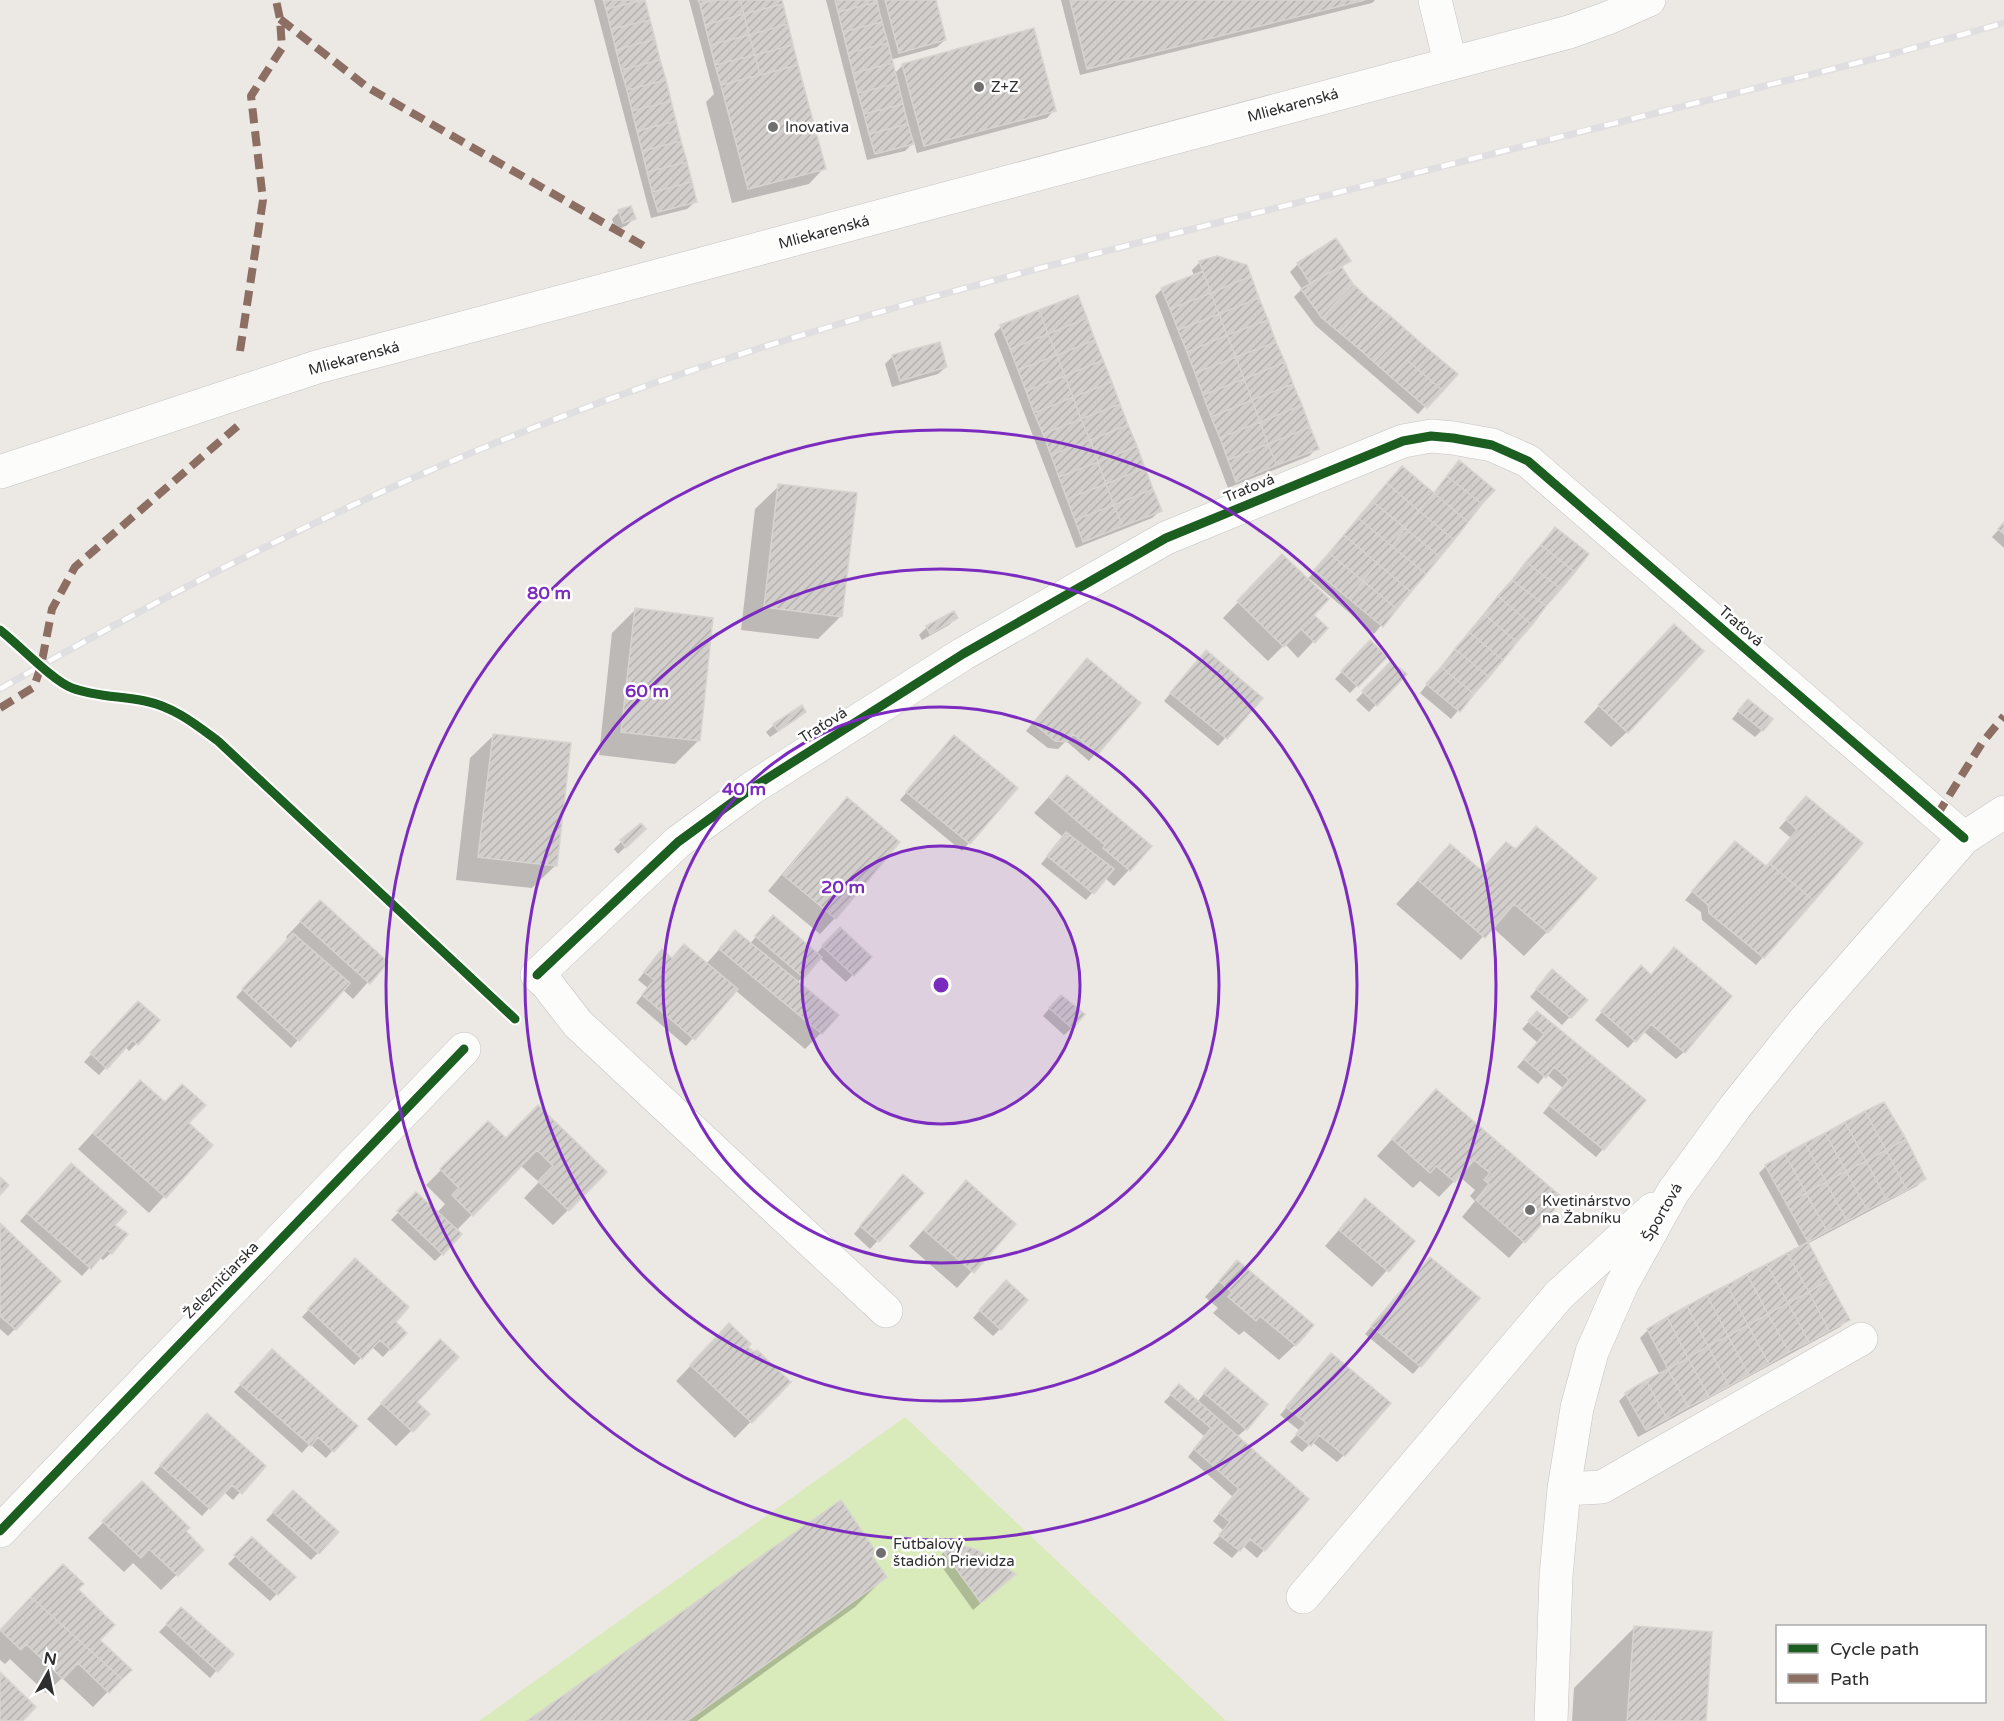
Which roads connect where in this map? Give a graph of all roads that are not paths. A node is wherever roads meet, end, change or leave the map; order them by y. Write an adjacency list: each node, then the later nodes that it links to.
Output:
1 (1435, 0): 3 (street)
2 (1649, 0): 3 (street, Mliekarenská)
3 (1450, 62): 4 (street, Mliekarenská)
4 (0, 472)
5 (2004, 813): 6 (street, Športová)
6 (1964, 838): 8 (street, Športová); 9 (street, Traťová)
7 (464, 1049): 12 (street, Železničiarska)
8 (1673, 1191): 11 (street, Športová); 13 (street)
9 (886, 1311)
10 (1861, 1339): 11 (street)
11 (1564, 1489): 14 (street, Športová)
12 (0, 1532)
13 (1303, 1597)
14 (1551, 1721)

